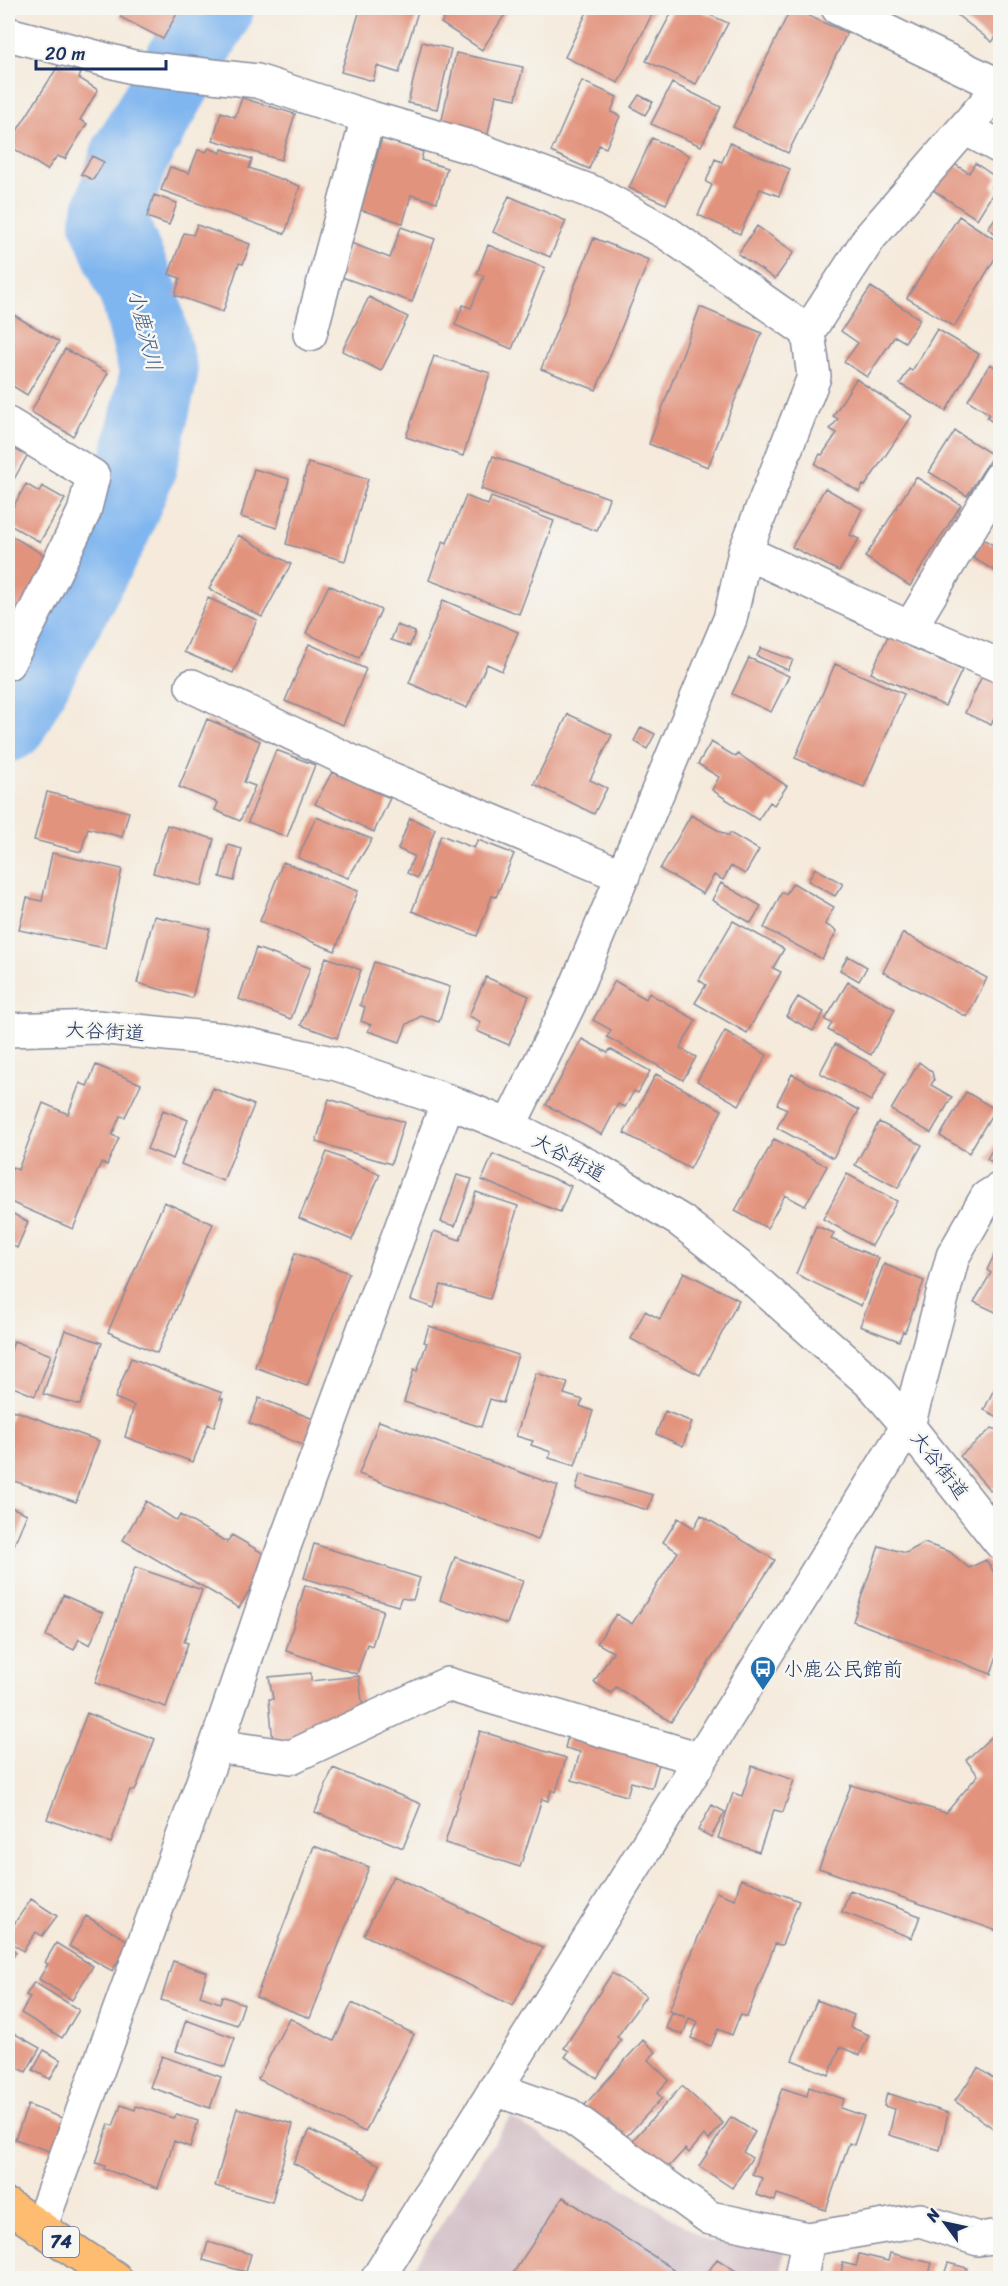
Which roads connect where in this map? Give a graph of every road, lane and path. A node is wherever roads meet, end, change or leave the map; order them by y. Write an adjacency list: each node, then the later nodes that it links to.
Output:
1 (838, 8): 3 (street)
2 (8, 34): 4 (street)
3 (1000, 86): 5 (street)
4 (368, 117): 7 (street); 8 (street)
5 (965, 128): 6 (street); 7 (street)
6 (1000, 147)
7 (808, 332): 11 (street)
8 (310, 334)
9 (8, 424): 13 (street)
10 (1000, 478): 12 (street)
11 (745, 552): 12 (street); 16 (street)
12 (910, 628): 14 (street)
13 (8, 663)
14 (1000, 666)
15 (192, 686): 16 (street)
16 (622, 876): 19 (street)
17 (15, 1030): 18 (street, 大谷街道)
18 (448, 1101): 19 (street, 大谷街道); 23 (street)
19 (509, 1126): 21 (street, 大谷街道)
20 (1000, 1189): 21 (street)
21 (908, 1426): 22 (street, 大谷街道); 24 (street)
22 (1000, 1542)
23 (216, 1746): 24 (street); 27 (street)
24 (700, 1759): 25 (street)
25 (495, 2089): 29 (street); 31 (street)
26 (8, 2206): 27 (main road, 74)
27 (40, 2228): 30 (main road, 74)
28 (1000, 2236): 29 (street)
29 (808, 2239): 32 (street)
30 (115, 2278)
31 (378, 2278)
32 (801, 2278)

